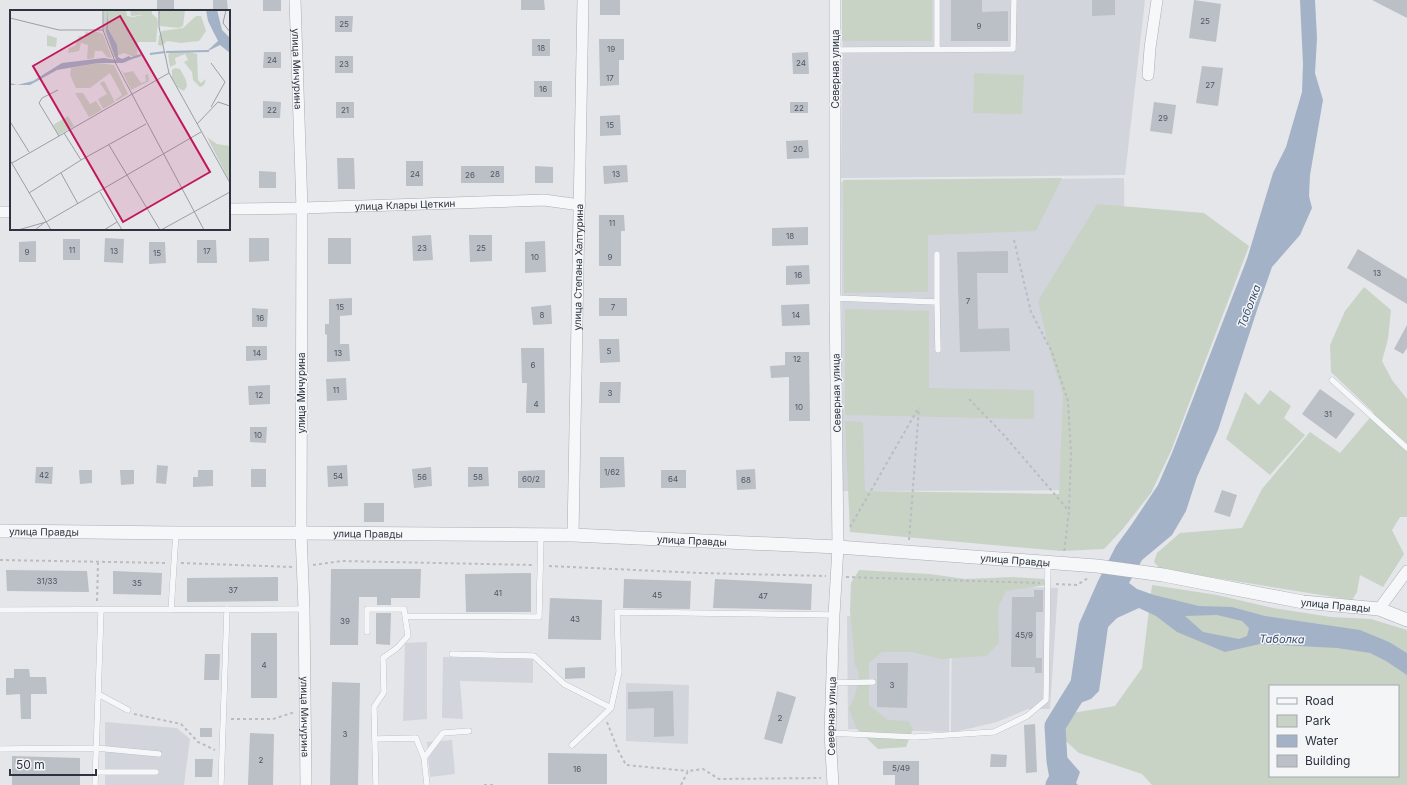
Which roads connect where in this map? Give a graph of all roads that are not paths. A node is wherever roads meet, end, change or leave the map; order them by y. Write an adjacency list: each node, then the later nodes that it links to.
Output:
1 (295, 0): 11 (street, улица Мичурина)
2 (583, 0): 10 (street, улица Степана Халтурина)
3 (835, 0): 7 (street, Северная улица)
4 (937, 0): 8 (lane)
5 (1014, 0): 8 (lane)
6 (1157, 0): 9 (street)
7 (835, 50): 8 (lane); 14 (street, Северная улица)
8 (937, 50)
9 (1148, 76)
10 (580, 205): 11 (street, улица Клары Цеткин); 23 (street, улица Степана Халтурина)
11 (302, 208): 12 (street, улица Клары Цеткин); 21 (street, улица Мичурина)
12 (230, 209)
13 (937, 254): 15 (lane)
14 (835, 298): 15 (lane); 24 (street, Северная улица)
15 (937, 302): 16 (lane)
16 (938, 350)
17 (1332, 380): 18 (lane)
18 (1407, 448)
19 (0, 531): 20 (street, улица Правды)
20 (176, 533): 21 (street, улица Правды); 32 (lane)
21 (301, 533): 22 (street, улица Правды); 28 (street, улица Мичурина)
22 (541, 535): 23 (street, улица Правды); 34 (lane)
23 (573, 535): 24 (street, улица Правды)
24 (838, 547): 25 (street, улица Правды); 33 (street, Северная улица)
25 (1048, 563): 29 (street, улица Правды); 44 (lane)
26 (1407, 571): 29 (street)
27 (227, 609): 28 (lane); 32 (lane); 55 (lane)
28 (304, 609): 56 (street, улица Мичурина)
29 (1379, 609): 35 (street, улица Правды)
30 (0, 610): 31 (lane)
31 (99, 610): 32 (lane); 40 (lane)
32 (171, 610)
33 (834, 615): 39 (street, Северная улица); 41 (lane)
34 (405, 616): 36 (lane); 45 (lane)
35 (1407, 620)
36 (367, 632)
37 (452, 654): 41 (lane)
38 (873, 682): 39 (lane)
39 (831, 683): 44 (street, Северная улица)
40 (98, 694): 42 (lane); 48 (lane)
41 (611, 708): 46 (lane)
42 (128, 710)
43 (469, 731): 50 (lane)
44 (830, 733): 53 (street, Северная улица)
45 (375, 739): 50 (lane); 57 (lane)
46 (572, 745)
47 (0, 748): 48 (lane)
48 (96, 748): 49 (lane); 51 (lane)
49 (160, 754)
50 (424, 758): 58 (lane)
51 (96, 772): 52 (lane); 54 (lane)
52 (156, 772)
53 (832, 781)
54 (95, 785)
55 (221, 785)
56 (306, 785)
57 (376, 785)
58 (427, 785)

